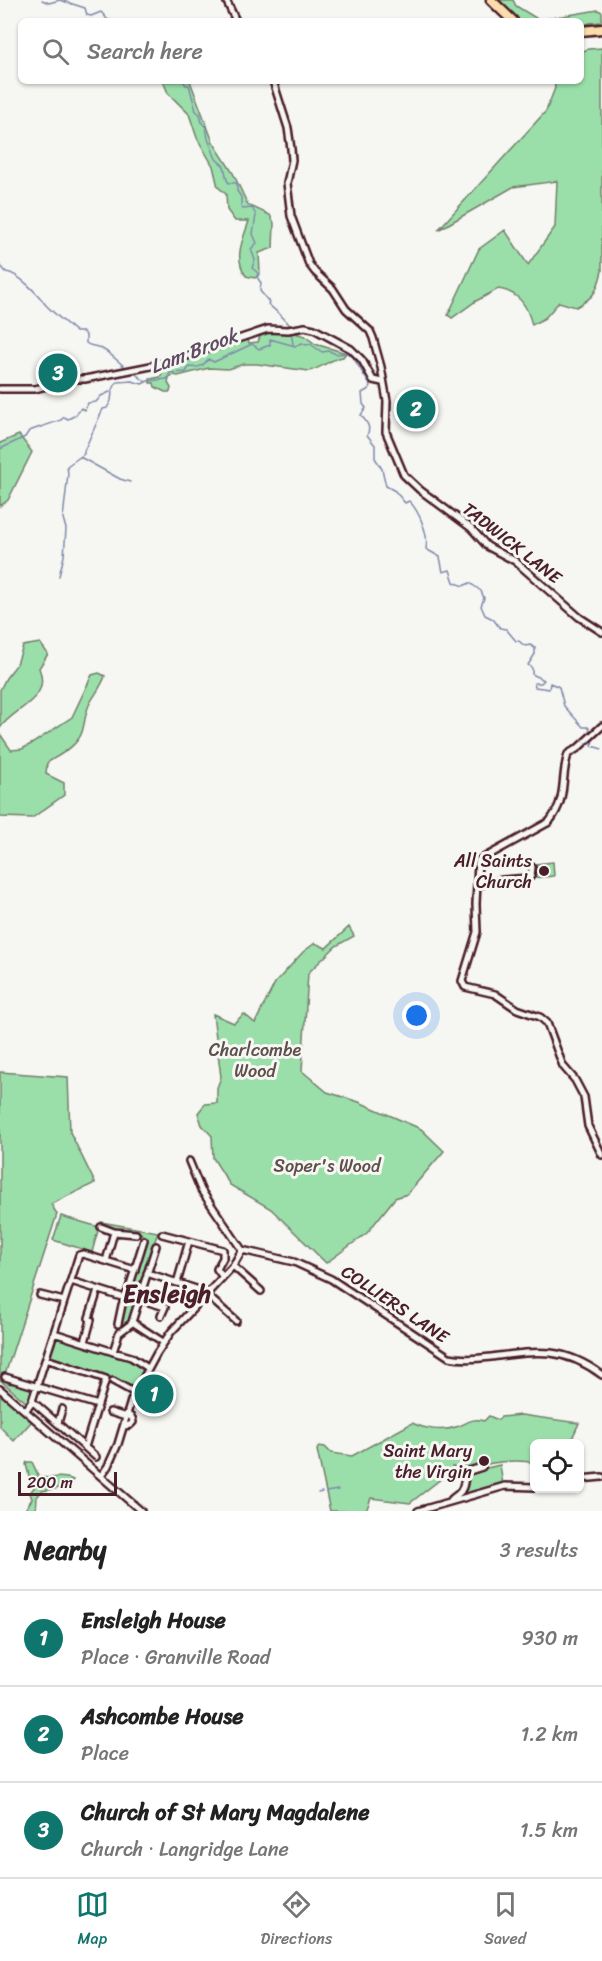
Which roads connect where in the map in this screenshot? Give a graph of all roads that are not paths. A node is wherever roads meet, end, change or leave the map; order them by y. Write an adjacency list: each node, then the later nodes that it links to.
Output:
1 (226, 0): 3 (street)
2 (490, 0): 4 (highway)
3 (235, 18)
4 (510, 18)
5 (602, 29): 6 (highway)
6 (584, 31)
7 (274, 84): 8 (street, TADWICK LANE)
8 (382, 382): 9 (street); 10 (street, TADWICK LANE)
9 (0, 389)
10 (602, 632)
11 (602, 726): 13 (street)
12 (532, 867): 13 (street)
13 (478, 885): 14 (street)
14 (602, 1155)
15 (189, 1161): 23 (street)
16 (101, 1227): 17 (street)
17 (114, 1232): 18 (street); 24 (street)
18 (136, 1234)
19 (162, 1234): 21 (street)
20 (144, 1240): 26 (street)
21 (189, 1241): 27 (street); 31 (street)
22 (156, 1246): 28 (street)
23 (242, 1250): 25 (street); 49 (street, COLLIERS LANE)
24 (106, 1261): 26 (street); 30 (street)
25 (232, 1266): 27 (street); 33 (street)
26 (135, 1270): 36 (street)
27 (220, 1273): 29 (street); 34 (street)
28 (147, 1274): 31 (street); 37 (street)
29 (213, 1280)
30 (71, 1281): 32 (street); 38 (street)
31 (177, 1283): 34 (street)
32 (98, 1290): 36 (street); 44 (street)
33 (261, 1291)
34 (206, 1294): 40 (street); 45 (street)
35 (40, 1295): 38 (street)
36 (125, 1298): 41 (street)
37 (139, 1299): 39 (street); 42 (street)
38 (64, 1300): 43 (street)
39 (161, 1316)
40 (236, 1321)
41 (119, 1322)
42 (132, 1323): 45 (street); 46 (street)
43 (54, 1332): 44 (street); 47 (street)
44 (85, 1342): 46 (street)
45 (164, 1342): 48 (street)
46 (118, 1353): 48 (street)
47 (46, 1359): 52 (street); 56 (street)
48 (148, 1368): 54 (street)
49 (602, 1375)
50 (9, 1380): 52 (street)
51 (113, 1381): 54 (street)
52 (37, 1387): 55 (street); 56 (street)
53 (0, 1389): 58 (street)
54 (135, 1393): 60 (street)
55 (32, 1401): 58 (street); 61 (street)
56 (98, 1405): 62 (street)
57 (62, 1409): 61 (street)
58 (26, 1410): 65 (street)
59 (110, 1412): 60 (street)
60 (126, 1415): 65 (street)
61 (58, 1423): 62 (street)
62 (85, 1447): 63 (street)
63 (96, 1456)
64 (482, 1467): 69 (street)
65 (101, 1476): 70 (street)
66 (602, 1477): 67 (street)
67 (584, 1479)
68 (530, 1487): 69 (street)
69 (451, 1500): 71 (street)
70 (141, 1511)
71 (418, 1511)

